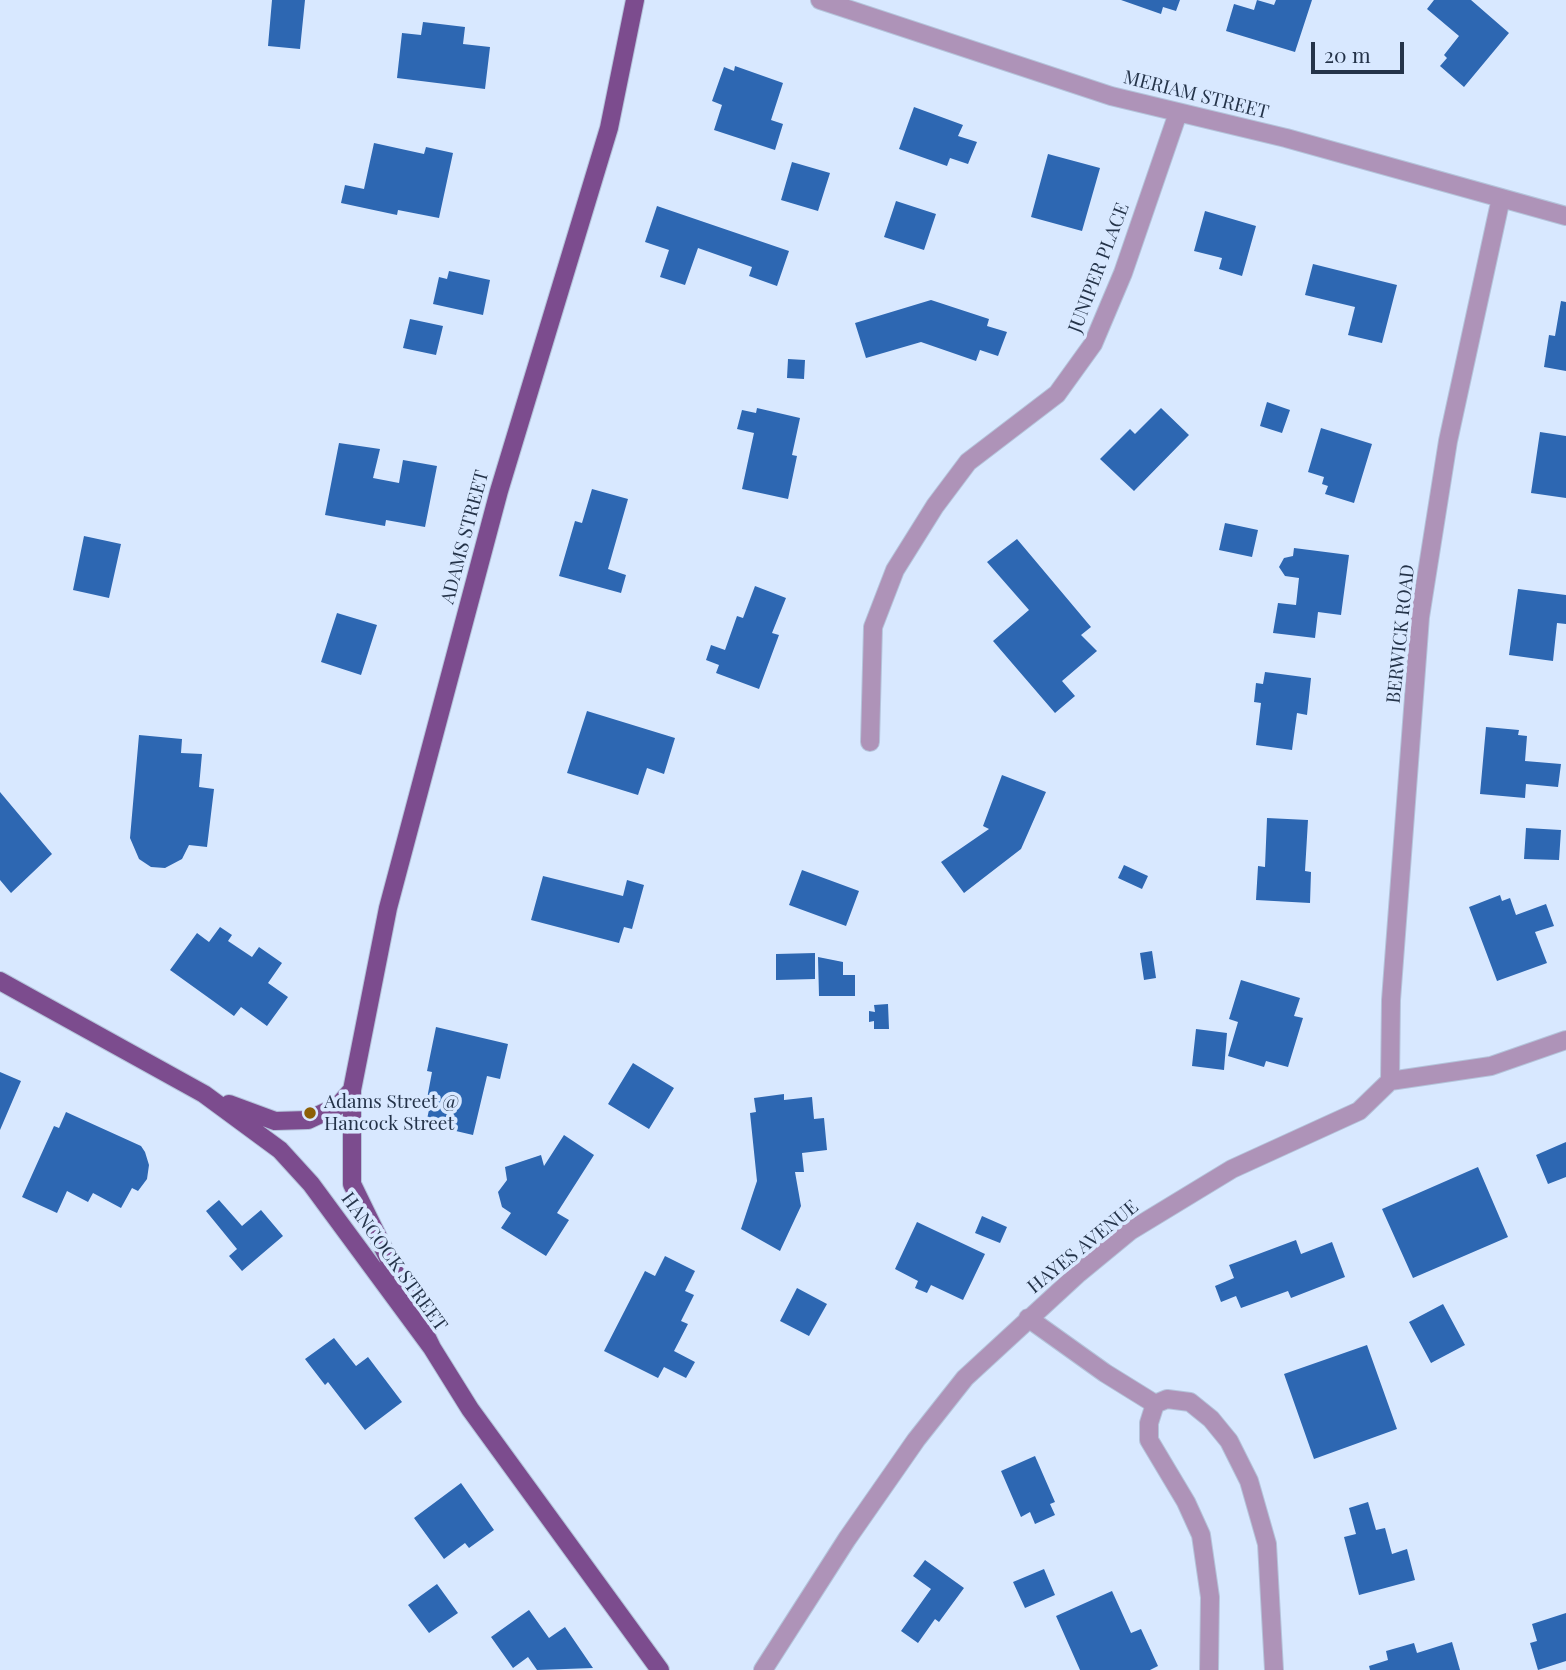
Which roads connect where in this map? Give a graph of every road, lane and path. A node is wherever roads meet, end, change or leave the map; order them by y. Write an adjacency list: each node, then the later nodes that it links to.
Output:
1 (635, 0): 10 (main road, ADAMS STREET)
2 (820, 0): 3 (street, MERIAM STREET)
3 (1178, 113): 4 (street, MERIAM STREET); 6 (street, JUNIPER PLACE)
4 (1501, 198): 5 (street, MERIAM STREET); 9 (street, BERWICK ROAD)
5 (1566, 216)
6 (870, 742)
7 (0, 981): 11 (main road, HANCOCK STREET)
8 (1566, 1040): 9 (street)
9 (1390, 1081): 12 (street, HAYES AVENUE)
10 (352, 1090): 11 (main road); 13 (main road, ADAMS STREET)
11 (204, 1094): 13 (main road, HANCOCK STREET)
12 (1028, 1318): 14 (street); 16 (street, HAYES AVENUE)
13 (432, 1348): 15 (main road, HANCOCK STREET)
14 (1154, 1404): 17 (street); 18 (street)
15 (660, 1670)
16 (763, 1670)
17 (1209, 1670)
18 (1274, 1670)

